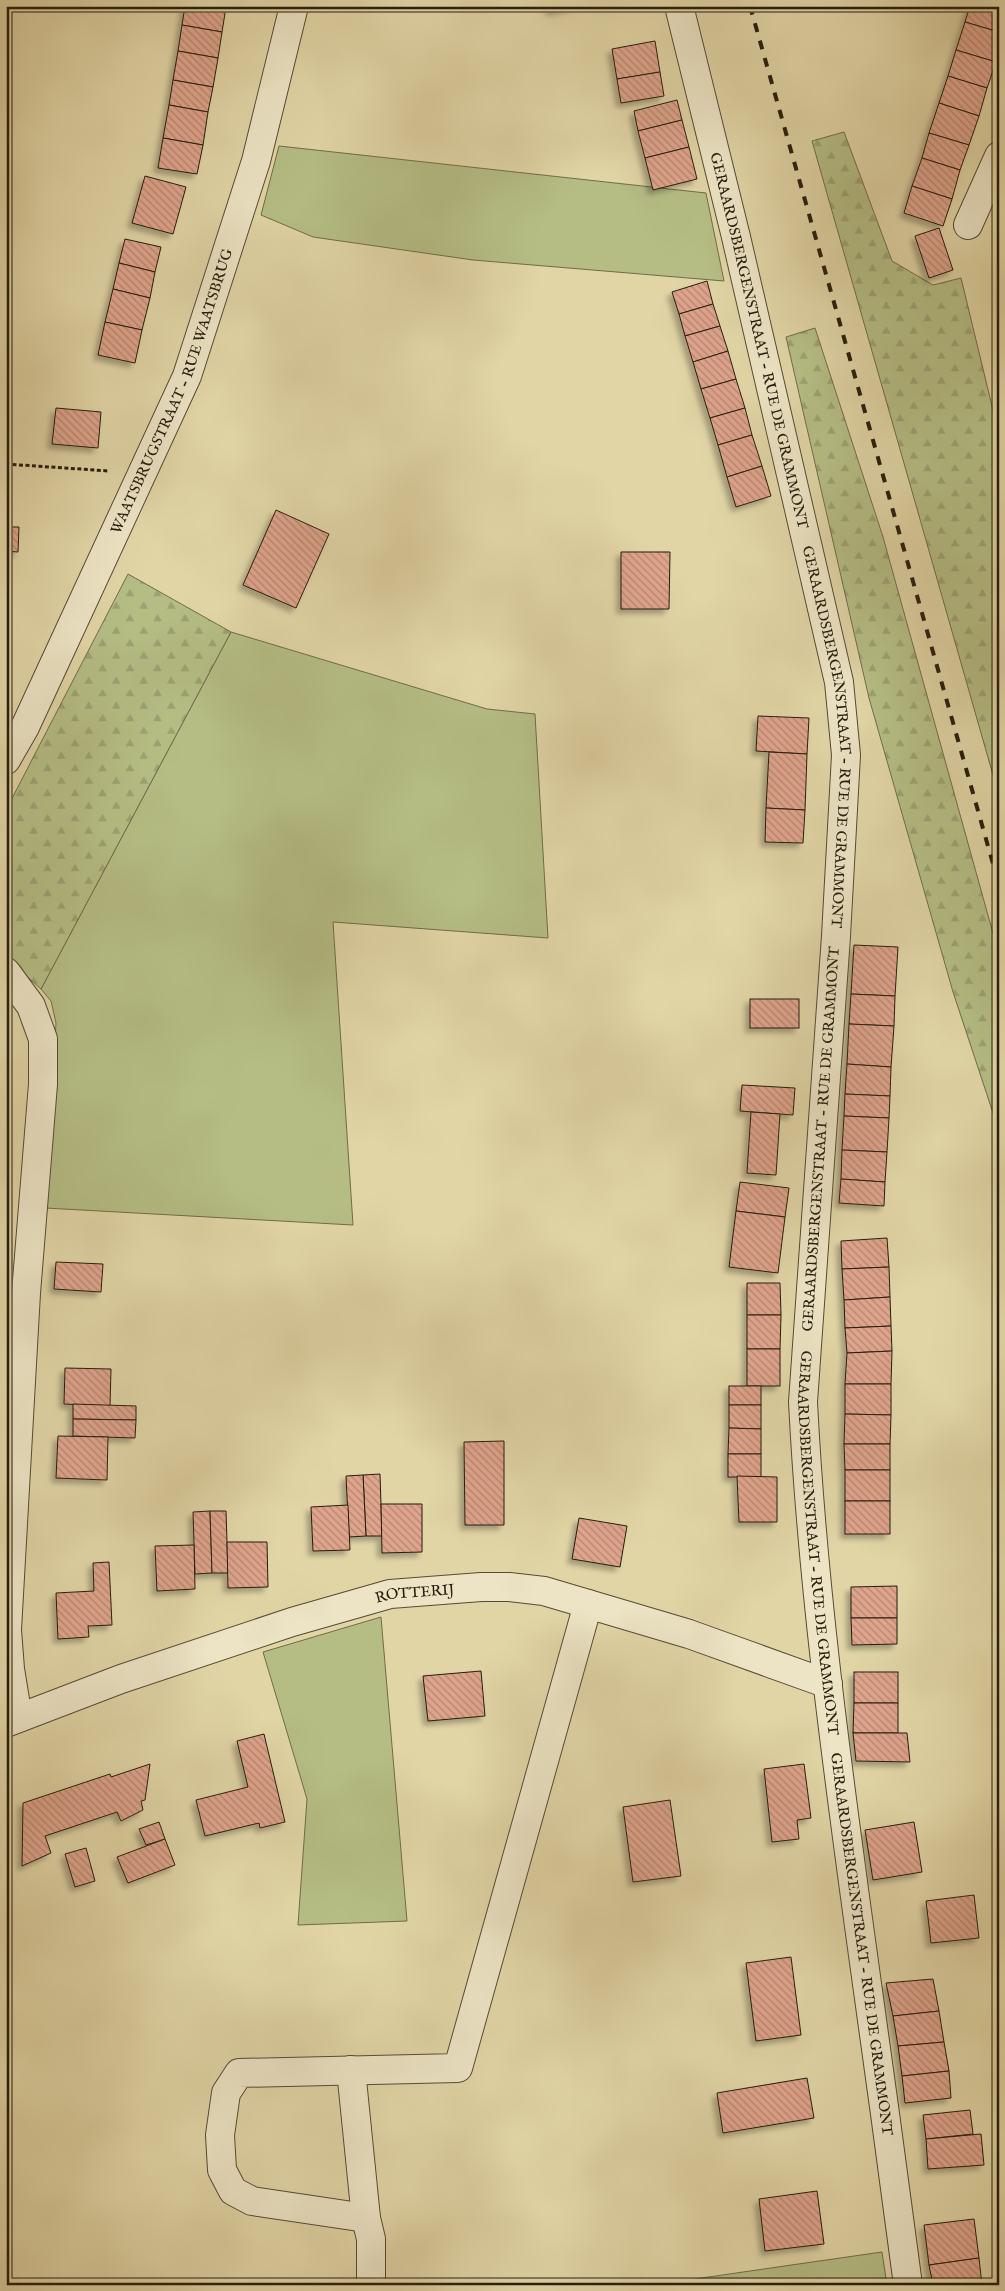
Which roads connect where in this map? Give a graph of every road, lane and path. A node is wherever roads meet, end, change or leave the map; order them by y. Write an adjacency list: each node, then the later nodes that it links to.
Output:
1 (294, 6): 6 (street, WAATSBRUGSTRAAT - RUE WAATSBRUG)
2 (679, 6): 10 (street, GERAARDSBERGENSTRAAT - RUE DE GRAMMONT)
3 (997, 170): 4 (street)
4 (968, 225)
5 (6, 464): 6 (path)
6 (142, 474): 7 (street, WAATSBRUGSTRAAT - RUE WAATSBRUG)
7 (6, 760)
8 (6, 972): 11 (street)
9 (588, 1604): 10 (street, ROTTERIJ); 11 (street, ROTTERIJ); 12 (street)
10 (828, 1684): 15 (street, GERAARDSBERGENSTRAAT - RUE DE GRAMMONT)
11 (12, 1720)
12 (351, 2070): 13 (street); 13 (street)
13 (366, 2218): 14 (street)
14 (371, 2285)
15 (908, 2285)

